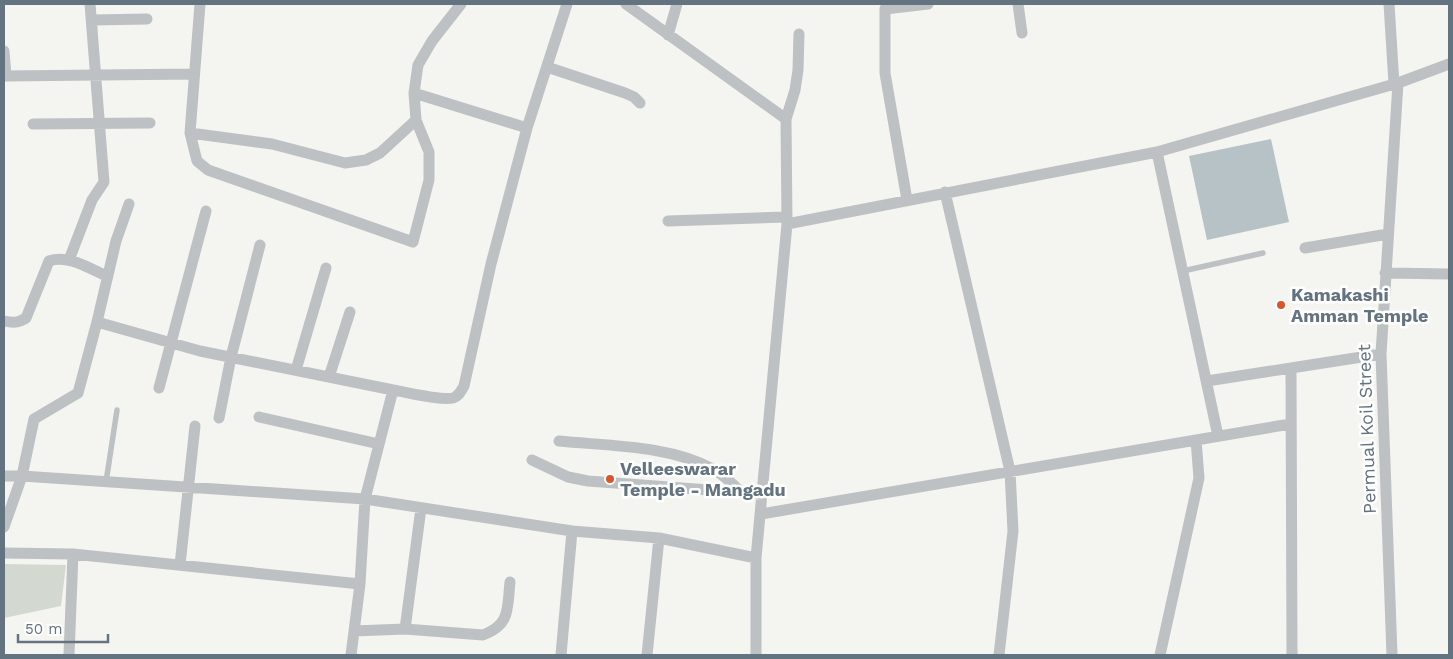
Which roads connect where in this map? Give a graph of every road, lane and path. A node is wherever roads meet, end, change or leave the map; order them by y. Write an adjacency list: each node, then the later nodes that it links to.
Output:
1 (90, 4): 11 (street)
2 (200, 4): 19 (street)
3 (461, 4): 22 (street)
4 (567, 4): 17 (street)
5 (626, 4): 14 (street)
6 (677, 4): 14 (street)
7 (925, 4): 33 (street)
8 (1018, 4): 12 (street)
9 (1389, 4): 21 (street, Permual Koil Street)
10 (147, 19): 11 (street)
11 (92, 20): 18 (street)
12 (1022, 32)
13 (799, 34): 24 (street)
14 (668, 35): 24 (street)
15 (4, 51): 20 (street)
16 (1449, 64): 21 (street)
17 (547, 67): 23 (street); 29 (street)
18 (96, 74): 19 (street); 20 (street); 26 (street)
19 (194, 74): 30 (street)
20 (5, 76)
21 (1396, 83): 31 (street); 38 (street, Permual Koil Street)
22 (414, 93): 25 (street); 29 (street)
23 (640, 102)
24 (786, 119): 37 (street)
25 (416, 120): 30 (street); 30 (street)
26 (99, 123): 27 (street); 28 (street); 42 (street)
27 (33, 124)
28 (150, 124)
29 (527, 128): 59 (street)
30 (190, 133)
31 (1157, 152): 32 (street); 44 (street)
32 (944, 192): 33 (street); 70 (street)
33 (907, 200): 37 (street)
34 (129, 204): 47 (street)
35 (206, 211): 51 (street)
36 (668, 221): 37 (street)
37 (786, 221): 76 (street)
38 (1388, 234): 40 (street); 45 (street, Permual Koil Street)
39 (260, 245): 53 (street)
40 (1304, 248)
41 (1263, 253): 44 (lane)
42 (69, 260): 47 (street); 49 (street)
43 (326, 268): 55 (street)
44 (1183, 271): 57 (street)
45 (1385, 273): 46 (street); 52 (street, Permual Koil Street)
46 (1449, 274)
47 (108, 276): 50 (street)
48 (350, 312): 56 (street)
49 (4, 321)
50 (97, 322): 51 (street); 72 (street)
51 (172, 343): 53 (street); 58 (street)
52 (1381, 354): 54 (street); 99 (street, Permual Koil Street)
53 (231, 357): 55 (street); 62 (street)
54 (1291, 368): 57 (street); 63 (street)
55 (296, 370): 56 (street)
56 (329, 377): 59 (street)
57 (1207, 381): 65 (street)
58 (160, 388)
59 (393, 390): 68 (street)
60 (117, 410): 73 (lane)
61 (260, 417): 68 (street)
62 (219, 418)
63 (1290, 424): 65 (street); 98 (street)
64 (195, 426): 74 (street)
65 (1218, 436): 66 (street)
66 (1196, 440): 70 (street); 97 (street)
67 (559, 441): 75 (street)
68 (379, 444): 77 (street)
69 (532, 460): 75 (street)
70 (1010, 472): 79 (street); 96 (street)
71 (4, 476): 72 (street)
72 (22, 476): 73 (street); 80 (street)
73 (106, 482): 74 (street)
74 (188, 488): 77 (street); 86 (street)
75 (742, 493): 76 (street)
76 (763, 494): 79 (street)
77 (366, 499): 78 (street); 88 (street)
78 (422, 508): 81 (street); 89 (street)
79 (761, 514): 85 (street)
80 (4, 527)
81 (572, 530): 82 (street); 93 (street)
82 (659, 538): 85 (street); 94 (street)
83 (4, 553): 84 (street)
84 (73, 554): 86 (street); 91 (street)
85 (756, 558): 95 (street)
86 (180, 565): 88 (street)
87 (510, 582): 89 (street)
88 (360, 584): 90 (street)
89 (405, 629): 90 (street)
90 (354, 631): 92 (street)
91 (69, 655)
92 (351, 655)
93 (561, 655)
94 (647, 655)
95 (756, 655)
96 (999, 655)
97 (1160, 655)
98 (1292, 655)
99 (1392, 655)

